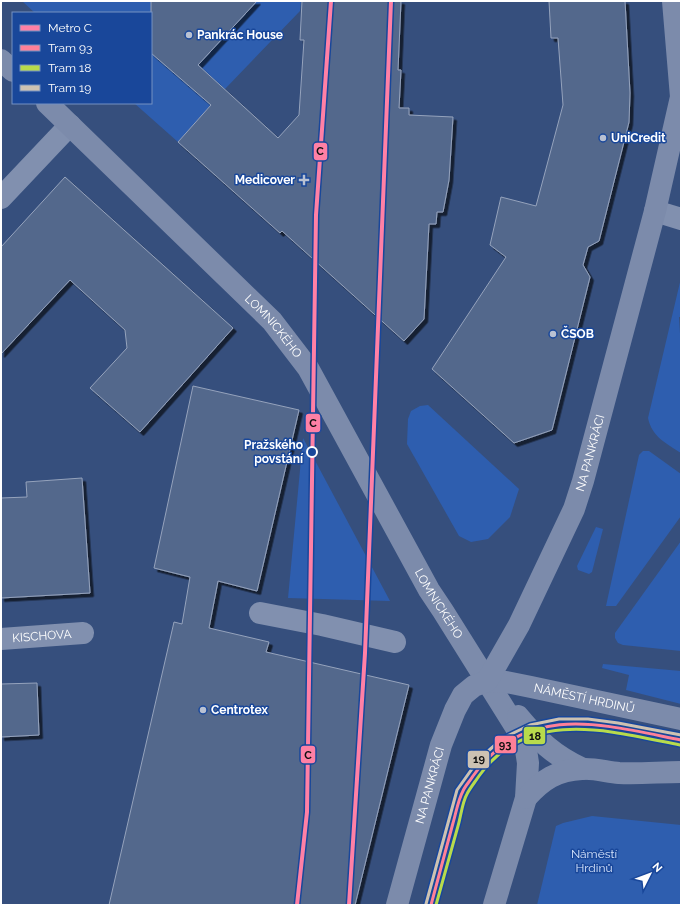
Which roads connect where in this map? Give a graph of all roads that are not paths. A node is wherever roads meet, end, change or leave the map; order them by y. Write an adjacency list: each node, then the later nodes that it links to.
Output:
1 (673, 1): 7 (street, NA PANKRÁCI)
2 (1, 60): 3 (street)
3 (12, 70)
4 (48, 104): 5 (street, LOMNICKÉHO)
5 (70, 125): 6 (street); 13 (street, LOMNICKÉHO)
6 (1, 198)
7 (655, 211): 8 (street); 13 (street, NA PANKRÁCI)
8 (681, 219)
9 (260, 613): 12 (street)
10 (83, 633): 11 (street, KISCHOVA)
11 (1, 639)
12 (396, 642)
13 (487, 681): 14 (street, NÁMĚSTÍ HRDINŮ); 15 (street); 17 (street); 18 (street, NA PANKRÁCI)
14 (681, 719)
15 (583, 769): 16 (street); 17 (street)
16 (681, 772)
17 (526, 798): 19 (street)
18 (397, 905)
19 (494, 905)

